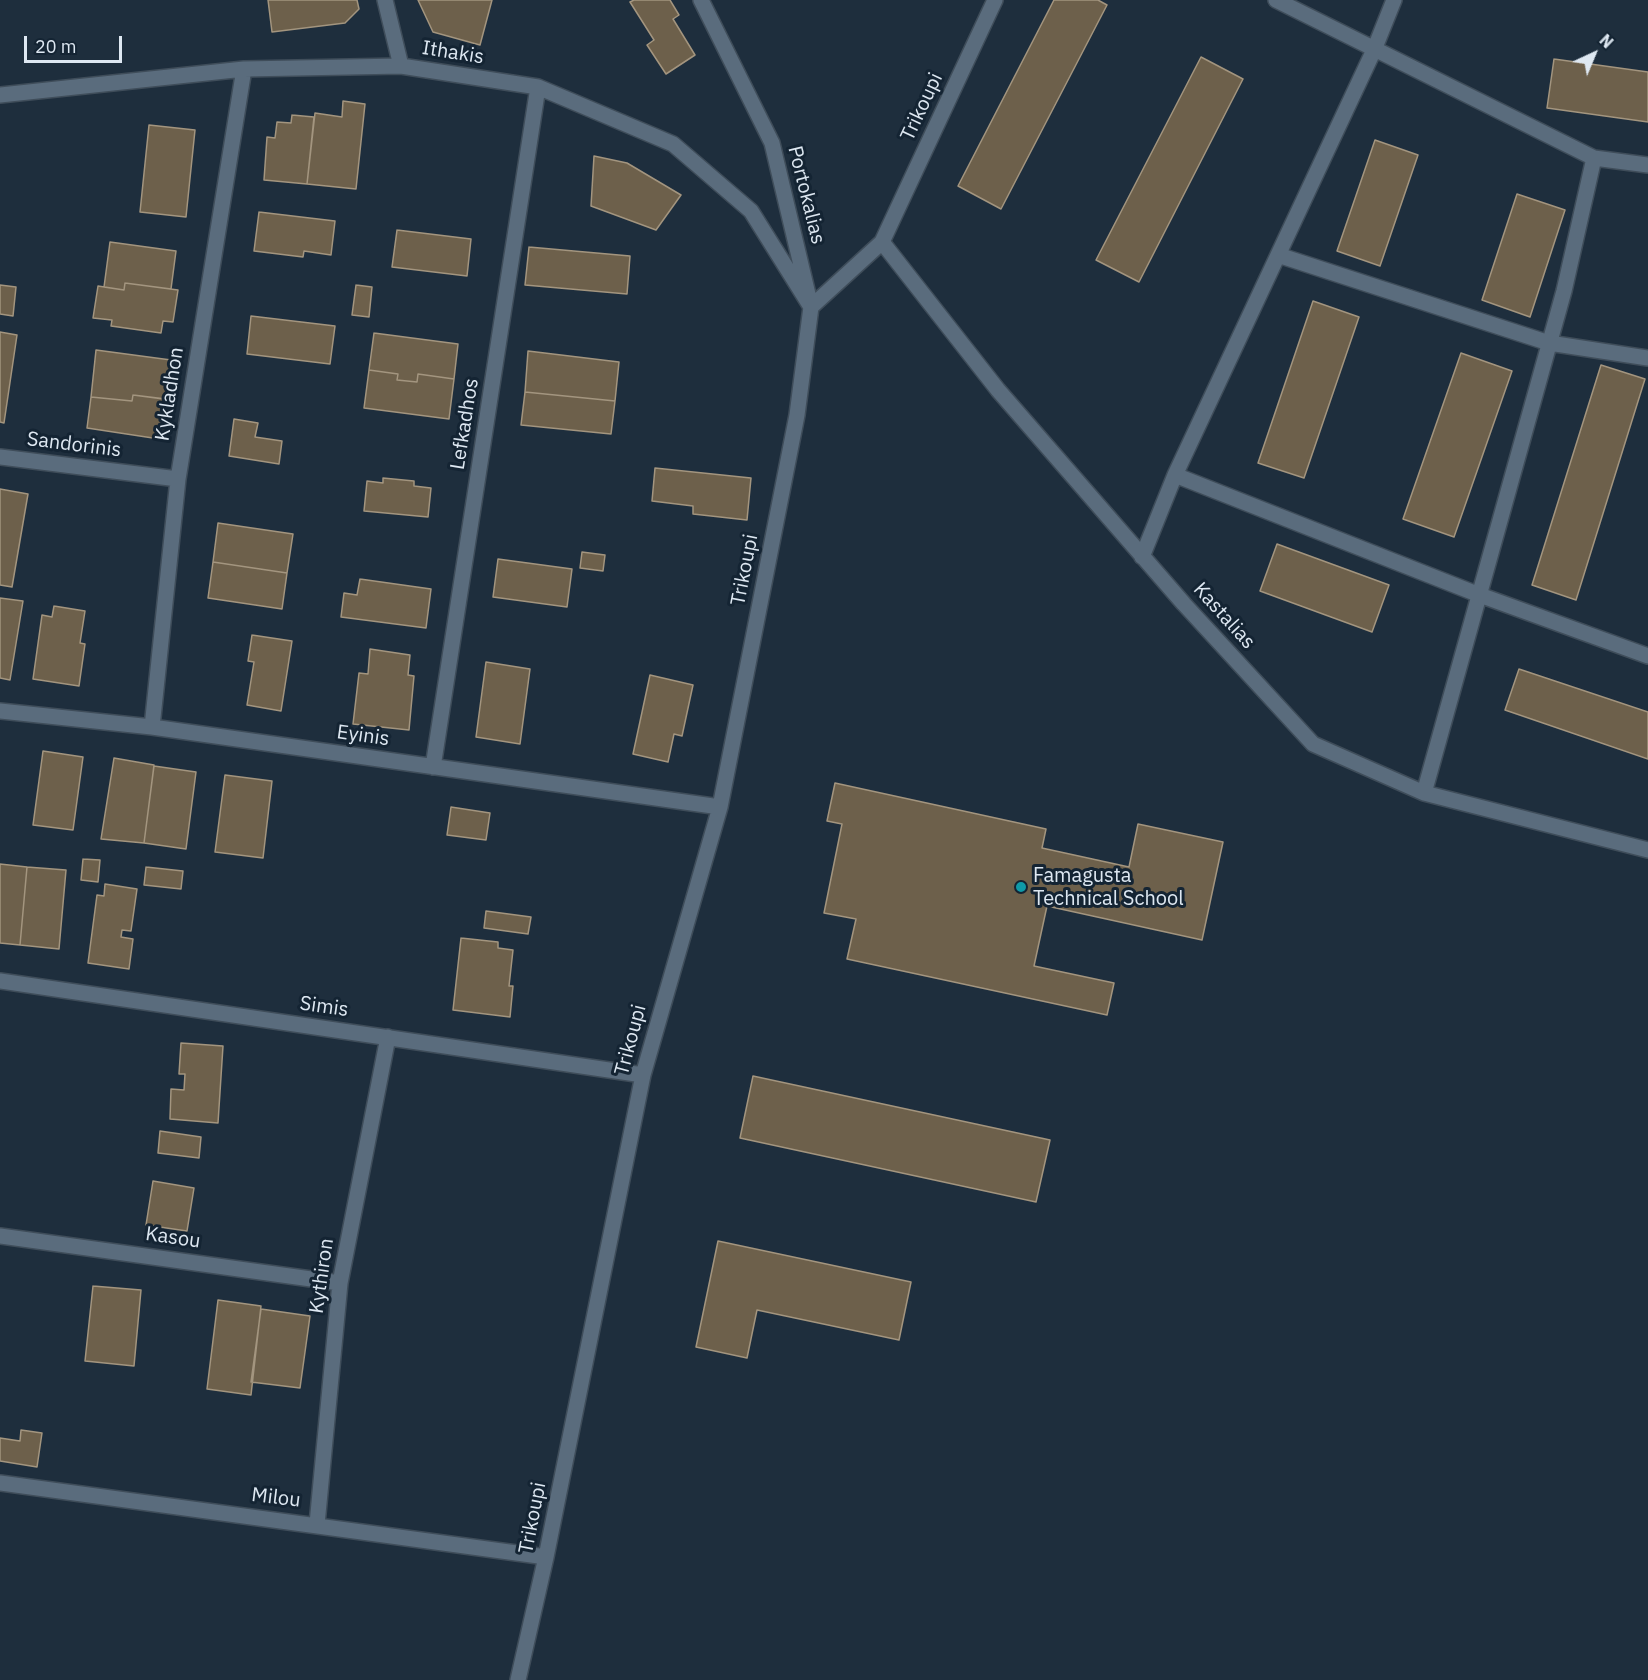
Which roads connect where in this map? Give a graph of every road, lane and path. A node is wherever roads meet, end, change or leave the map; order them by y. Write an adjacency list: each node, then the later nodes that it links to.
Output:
1 (385, 0): 7 (street)
2 (701, 0): 15 (street, Portokalias)
3 (995, 0): 13 (street, Trikoupi)
4 (1276, 0): 6 (street)
5 (1394, 0): 6 (street)
6 (1374, 50): 11 (street); 14 (street)
7 (401, 66): 8 (street, Ithakis); 9 (street, Ithakis)
8 (244, 69): 10 (street, Ithakis); 21 (street, Kykladhon)
9 (538, 87): 15 (street, Ithakis); 27 (street, Lefkadhos)
10 (0, 95)
11 (1594, 158): 12 (street); 16 (street)
12 (1648, 165)
13 (882, 242): 15 (street, Trikoupi); 22 (street, Kastalias)
14 (1278, 255): 16 (street); 20 (street)
15 (811, 306): 18 (street, Portokalias)
16 (1549, 343): 17 (street); 23 (street)
17 (1648, 358)
18 (797, 415): 29 (street, Trikoupi)
19 (0, 458): 21 (street, Sandorinis)
20 (1174, 475): 22 (street); 23 (street)
21 (178, 479): 26 (street, Kykladhon)
22 (1142, 556): 28 (street, Kastalias)
23 (1478, 594): 24 (street); 28 (street)
24 (1648, 656)
25 (0, 711): 26 (street, Eyinis)
26 (152, 728): 27 (street, Eyinis)
27 (433, 767): 29 (street, Eyinis)
28 (1424, 793): 30 (street, Kastalias)
29 (720, 807): 33 (street, Trikoupi)
30 (1648, 850)
31 (0, 981): 32 (street, Simis)
32 (388, 1037): 33 (street, Simis); 35 (street, Kythiron)
33 (643, 1075): 38 (street, Trikoupi)
34 (0, 1236): 35 (street, Kasou)
35 (340, 1283): 37 (street, Kythiron)
36 (0, 1483): 37 (street, Milou)
37 (317, 1524): 38 (street, Milou)
38 (546, 1557): 39 (street, Trikoupi)
39 (518, 1680)

